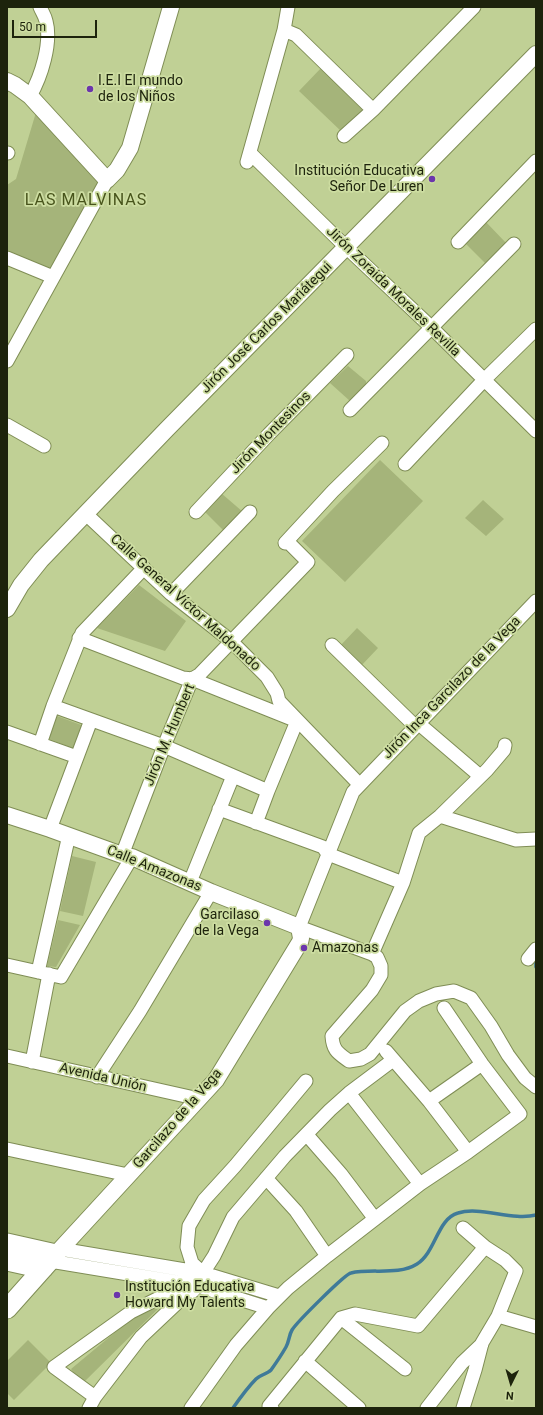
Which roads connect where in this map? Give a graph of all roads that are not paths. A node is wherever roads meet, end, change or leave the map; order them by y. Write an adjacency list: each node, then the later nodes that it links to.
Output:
1 (40, 7): 9 (street)
2 (171, 7): 13 (street)
3 (288, 7): 6 (street)
4 (295, 7): 6 (street)
5 (474, 7): 10 (street)
6 (284, 30): 10 (street); 16 (street, Jirón Zoraida Morales Revilla)
7 (536, 54): 16 (street, Jirón José Carlos Mariátegui)
8 (7, 81): 9 (street)
9 (30, 96): 13 (street)
10 (373, 110): 11 (street)
11 (344, 136)
12 (535, 163): 14 (street)
13 (107, 180): 18 (street)
14 (458, 242)
15 (514, 244): 19 (street)
16 (346, 247): 19 (street, Jirón Zoraida Morales Revilla); 33 (street, Jirón José Carlos Mariátegui)
17 (7, 258): 18 (street)
18 (53, 277): 21 (street)
19 (431, 327): 24 (street, Jirón Zoraida Morales Revilla); 25 (street)
20 (536, 329): 24 (street)
21 (11, 343): 23 (street)
22 (347, 355): 31 (street, Jirón Montesinos)
23 (7, 361)
24 (484, 380): 27 (street, Jirón Zoraida Morales Revilla); 30 (street)
25 (350, 410)
26 (7, 425): 29 (street)
27 (536, 431)
28 (382, 443): 39 (street, Jirón M. Humbert)
29 (44, 446)
30 (405, 464)
31 (196, 512)
32 (250, 512): 35 (street)
33 (86, 514): 34 (street, Calle General Víctor Maldonado); 37 (street, Jirón José Carlos Mariátegui)
34 (144, 568): 35 (street, Calle General Víctor Maldonado); 38 (street)
35 (171, 594): 39 (street, Calle General Víctor Maldonado)
36 (536, 601): 45 (street, Jirón Inca Garcilazo de la Vega)
37 (7, 609)
38 (79, 638): 41 (street); 42 (street)
39 (232, 641): 41 (street, Jirón M. Humbert); 44 (street, Calle General Víctor Maldonado)
40 (332, 645): 45 (street)
41 (192, 679): 44 (street); 49 (street, Jirón M. Humbert)
42 (53, 706): 43 (street); 47 (street)
43 (91, 720): 49 (street); 50 (street)
44 (297, 721): 53 (street, Calle General Víctor Maldonado); 54 (street)
45 (417, 725): 52 (street); 53 (street, Jirón Inca Garcilazo de la Vega)
46 (7, 732): 47 (street)
47 (40, 744): 50 (street)
48 (505, 745): 52 (street)
49 (164, 746): 51 (street); 63 (street, Jirón M. Humbert)
50 (77, 757): 59 (street)
51 (233, 776): 54 (street); 55 (street)
52 (480, 776): 57 (street)
53 (364, 779): 62 (street, Jirón Inca Garcilazo de la Vega)
54 (268, 791): 58 (street)
55 (219, 809): 58 (street); 64 (street)
56 (7, 815): 59 (street, Calle Amazonas)
57 (440, 816): 61 (street); 65 (street)
58 (256, 823): 62 (street)
59 (50, 829): 60 (street, Calle Amazonas)
60 (69, 835): 63 (street, Calle Amazonas); 70 (street)
61 (536, 839)
62 (328, 854): 65 (street); 67 (street, Jirón Inca Garcilazo de la Vega)
63 (126, 856): 64 (street, Calle Amazonas); 70 (street, Jirón M. Humbert)
64 (190, 882): 66 (street, Calle Amazonas)
65 (403, 884): 68 (street)
66 (211, 892): 67 (street, Calle Amazonas); 75 (street)
67 (299, 927): 68 (street); 79 (street, Garcilazo de la Vega)
68 (374, 955): 77 (street)
69 (7, 965): 70 (street)
70 (44, 973): 73 (street)
71 (444, 1008): 74 (street)
72 (7, 1056): 73 (street, Avenida Unión)
73 (32, 1062): 75 (street, Avenida Unión)
74 (482, 1064): 80 (street); 83 (street)
75 (97, 1077): 79 (street, Avenida Unión)
76 (306, 1081): 94 (street)
77 (536, 1087)
78 (349, 1093): 80 (street); 81 (street); 86 (street)
79 (199, 1099): 84 (street, Garcilazo de la Vega)
80 (429, 1101): 83 (street)
81 (307, 1134): 85 (street); 87 (street)
82 (7, 1149): 84 (street)
83 (468, 1152): 86 (street)
84 (128, 1175): 92 (street, Garcilazo de la Vega)
85 (266, 1178): 91 (street); 94 (street)
86 (420, 1184): 87 (street)
87 (375, 1219): 91 (street)
88 (464, 1228): 90 (street)
89 (7, 1243): 92 (main road)
90 (485, 1247): 99 (street); 100 (street)
91 (327, 1256): 96 (street)
92 (52, 1258): 93 (main road); 94 (street); 95 (street); 98 (main road)
93 (7, 1261)
94 (203, 1273): 95 (street); 96 (street)
95 (198, 1286): 97 (street); 105 (street); 105 (street)
96 (279, 1296): 97 (street)
97 (268, 1308): 106 (street)
98 (7, 1310)
99 (498, 1316): 101 (street); 102 (street)
100 (341, 1318): 103 (street); 104 (street)
101 (536, 1327)
102 (482, 1343): 109 (street); 110 (street)
103 (305, 1362): 107 (street); 108 (street)
104 (405, 1370)
105 (92, 1402)
106 (191, 1408)
107 (272, 1408)
108 (359, 1408)
109 (427, 1408)
110 (463, 1408)

